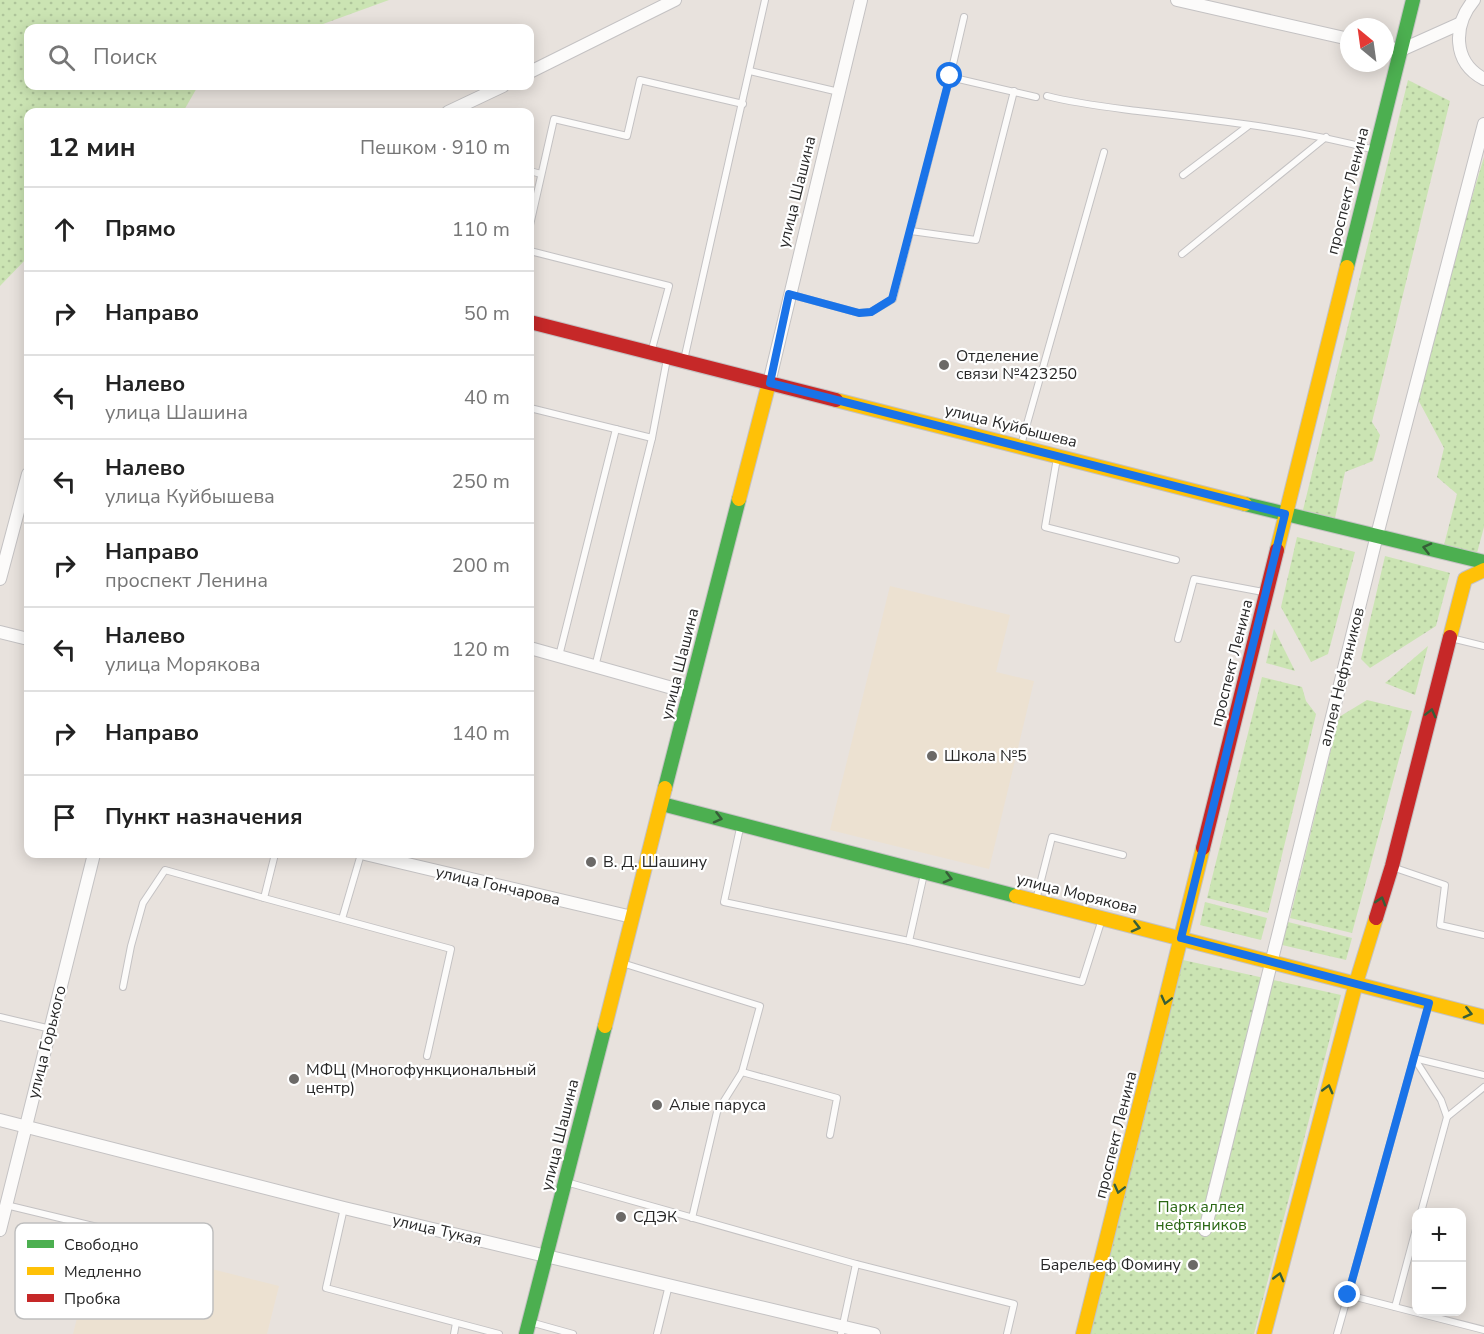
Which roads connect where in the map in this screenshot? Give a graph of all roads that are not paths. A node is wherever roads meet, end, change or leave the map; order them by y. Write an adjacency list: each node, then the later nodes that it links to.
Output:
1 (675, 0): 12 (street)
2 (765, 0): 13 (lane)
3 (861, 0): 18 (street, улица Шашина)
4 (1177, 0): 9 (street)
5 (1413, 0): 11 (main road, проспект Ленина)
6 (1474, 0): 8 (street)
7 (963, 17): 14 (lane)
8 (1459, 24): 11 (street); 15 (street)
9 (1340, 37)
10 (1394, 49): 11 (street)
11 (1401, 50): 26 (main road, проспект Ленина)
12 (534, 70)
13 (750, 71): 18 (lane); 21 (lane)
14 (950, 76): 17 (lane); 32 (lane)
15 (1484, 79)
16 (495, 90): 22 (street)
17 (1014, 91): 20 (lane); 32 (lane)
18 (839, 92): 35 (street, улица Шашина)
19 (1047, 96): 24 (lane)
20 (1036, 97)
21 (743, 104): 29 (lane); 39 (lane)
22 (456, 108)
23 (1484, 124): 48 (street, аллея Нефтяников)
24 (1248, 126): 25 (lane); 30 (lane)
25 (1326, 137): 26 (lane); 34 (lane)
26 (1376, 150): 47 (main road, проспект Ленина)
27 (1104, 152): 44 (lane)
28 (534, 172): 29 (lane)
29 (541, 174): 31 (lane)
30 (1183, 175)
31 (534, 206)
32 (911, 231): 35 (lane)
33 (534, 252): 37 (lane)
34 (1182, 254)
35 (789, 294): 40 (street, улица Шашина)
36 (534, 323): 37 (main road, улица Куйбышева)
37 (651, 352): 38 (main road, улица Куйбышева)
38 (668, 357): 39 (main road, улица Куйбышева); 43 (lane)
39 (684, 361): 40 (main road, улица Куйбышева)
40 (770, 383): 44 (main road, улица Куйбышева); 62 (main road, улица Шашина)
41 (534, 409): 42 (lane)
42 (616, 429): 43 (lane); 60 (lane)
43 (652, 438): 61 (lane)
44 (1021, 445): 45 (main road, улица Куйбышева)
45 (1057, 455): 47 (main road, улица Куйбышева); 49 (lane)
46 (24, 489): 52 (street)
47 (1285, 514): 48 (main road, улица Куйбышева); 53 (main road, проспект Ленина)
48 (1377, 535): 50 (main road, улица Куйбышева, one-way to 48); 80 (street, аллея Нефтяников)
49 (1176, 560)
50 (1484, 562)
51 (1484, 570): 56 (main road)
52 (0, 579)
53 (1267, 593): 57 (lane); 78 (main road, проспект Ленина)
54 (0, 632): 55 (street)
55 (24, 638)
56 (1451, 638): 58 (lane); 70 (main road, one-way to 56)
57 (1178, 639)
58 (1484, 646)
59 (534, 649): 60 (street)
60 (558, 656): 61 (street)
61 (596, 667): 62 (street)
62 (690, 693): 63 (main road, улица Шашина)
63 (662, 804): 64 (main road, улица Морякова, one-way to 64); 74 (main road, улица Шашина)
64 (741, 824): 71 (main road, улица Морякова); 79 (lane)
65 (1123, 855): 73 (lane)
66 (93, 858): 87 (street, улица Горького)
67 (274, 858): 72 (lane)
68 (362, 858): 76 (lane)
69 (380, 858): 74 (street, улица Гончарова)
70 (1392, 866): 77 (lane); 82 (main road, one-way to 70)
71 (925, 872): 73 (main road, улица Морякова, one-way to 73); 79 (lane)
72 (264, 898): 76 (lane); 83 (lane)
73 (1036, 901): 75 (main road, улица Морякова)
74 (632, 917): 81 (main road, улица Шашина)
75 (1102, 918): 78 (main road, улица Морякова, one-way to 78); 79 (lane)
76 (342, 919): 88 (lane)
77 (1484, 935)
78 (1181, 938): 80 (main road, улица Морякова); 121 (main road, проспект Ленина, one-way to 121)
79 (909, 940)
80 (1272, 962): 82 (main road, улица Морякова); 104 (street, аллея Нефтяников)
81 (621, 963): 90 (lane); 97 (main road, улица Шашина)
82 (1356, 983): 84 (main road, улица Морякова); 122 (main road, one-way to 82)
83 (123, 987)
84 (1429, 1003): 86 (main road, улица Морякова, one-way to 86); 89 (lane)
85 (0, 1017): 87 (lane)
86 (1484, 1017)
87 (51, 1029): 95 (street, улица Горького)
88 (427, 1056)
89 (1413, 1058): 91 (lane); 93 (lane); 109 (lane)
90 (742, 1072): 96 (lane); 101 (lane)
91 (1484, 1075)
92 (1484, 1087): 93 (lane)
93 (1447, 1117): 99 (lane)
94 (0, 1120): 95 (street, улица Тукая)
95 (26, 1128): 98 (street, улица Тукая); 100 (street, улица Горького)
96 (830, 1135)
97 (565, 1182): 101 (lane); 106 (main road, улица Шашина)
98 (344, 1208): 106 (street, улица Тукая); 111 (lane)
99 (1422, 1208)
100 (3, 1210): 102 (lane); 103 (street, улица Горького)
101 (692, 1218): 107 (lane)
102 (65, 1223)
103 (0, 1230)
104 (1205, 1230)
105 (1412, 1244): 110 (lane)
106 (546, 1256): 108 (street, улица Тукая); 112 (main road, улица Шашина)
107 (856, 1264): 113 (lane); 120 (lane)
108 (669, 1285): 113 (street, улица Тукая); 118 (lane)
109 (1348, 1295): 110 (lane); 123 (lane)
110 (1395, 1307): 114 (lane)
111 (456, 1323): 115 (lane); 116 (lane)
112 (528, 1328): 117 (lane)
113 (842, 1330): 119 (street, улица Тукая)
114 (1484, 1330)
115 (454, 1334)
116 (498, 1334)
117 (573, 1334)
118 (657, 1334)
119 (874, 1334)
120 (1007, 1334)
121 (1083, 1334)
122 (1264, 1334)
123 (1337, 1334)

